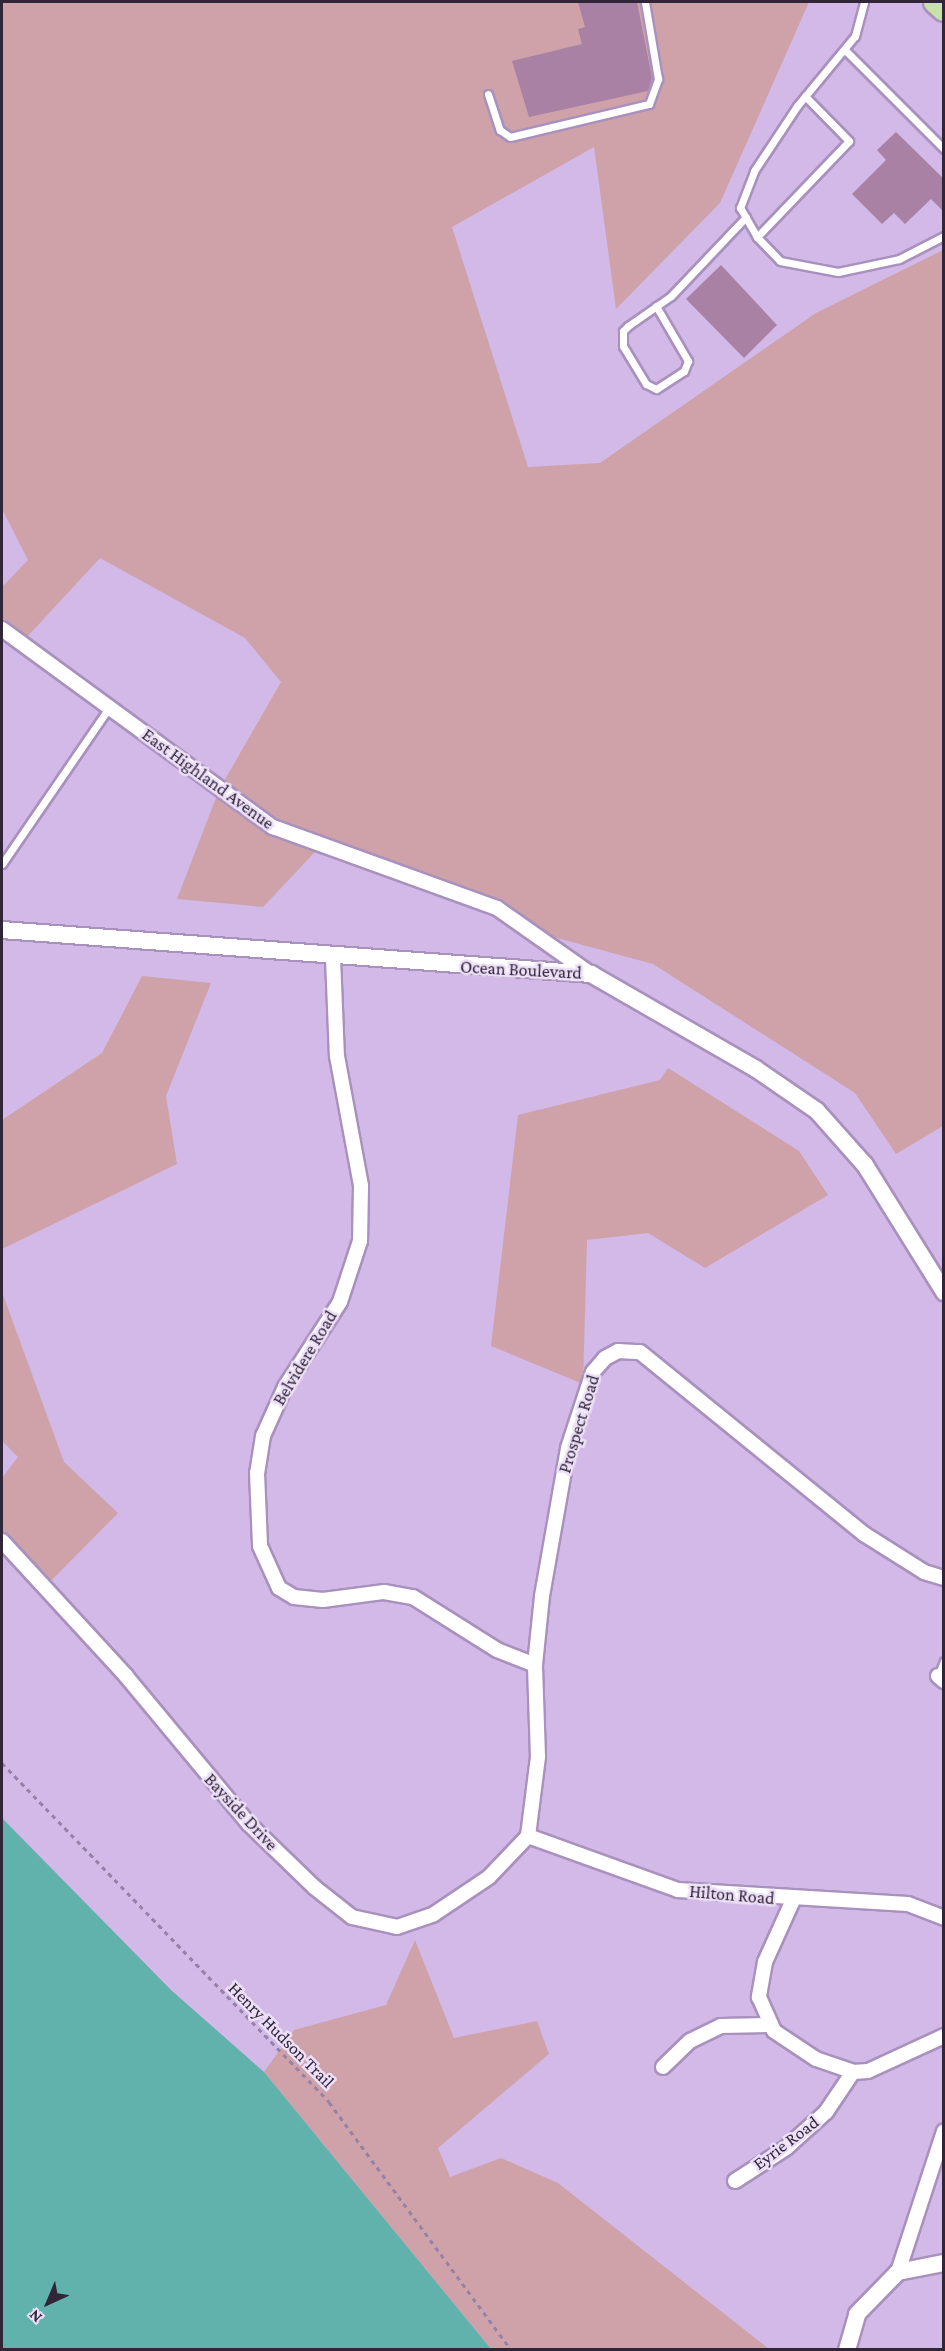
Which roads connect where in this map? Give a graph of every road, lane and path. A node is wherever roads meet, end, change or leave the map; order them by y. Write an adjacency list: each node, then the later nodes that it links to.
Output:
1 (645, 2): 6 (lane)
2 (864, 2): 5 (lane)
3 (935, 2): 4 (highway)
4 (944, 10)
5 (845, 50): 7 (lane); 8 (lane)
6 (488, 94)
7 (805, 96): 9 (lane); 11 (lane)
8 (944, 150)
9 (746, 217): 11 (lane); 12 (lane)
10 (944, 236): 11 (lane)
11 (757, 237)
12 (656, 306): 12 (lane)
13 (2, 630): 14 (street, East Highland Avenue)
14 (110, 708): 15 (lane); 18 (street, East Highland Avenue)
15 (2, 864)
16 (2, 930): 17 (street, Ocean Boulevard)
17 (333, 958): 18 (street, Ocean Boulevard); 23 (street, Belvidere Road)
18 (591, 974): 19 (street, Ocean Boulevard)
19 (944, 1292)
20 (2, 1541): 26 (street, Bayside Drive)
21 (944, 1578): 23 (street, Prospect Road)
22 (944, 1661): 24 (lane)
23 (534, 1665): 26 (street, Prospect Road)
24 (941, 1679)
25 (2, 1763): 37 (path, Henry Hudson Trail)
26 (528, 1836): 27 (street, Hilton Road)
27 (793, 1900): 28 (street, Hilton Road); 29 (street)
28 (944, 1918)
29 (768, 2025): 31 (street); 32 (street)
30 (944, 2036): 32 (street)
31 (663, 2067)
32 (853, 2072): 34 (street, Eyrie Road)
33 (944, 2131): 36 (street)
34 (735, 2181)
35 (944, 2263): 36 (street)
36 (898, 2272): 38 (street)
37 (511, 2349)
38 (847, 2349)

